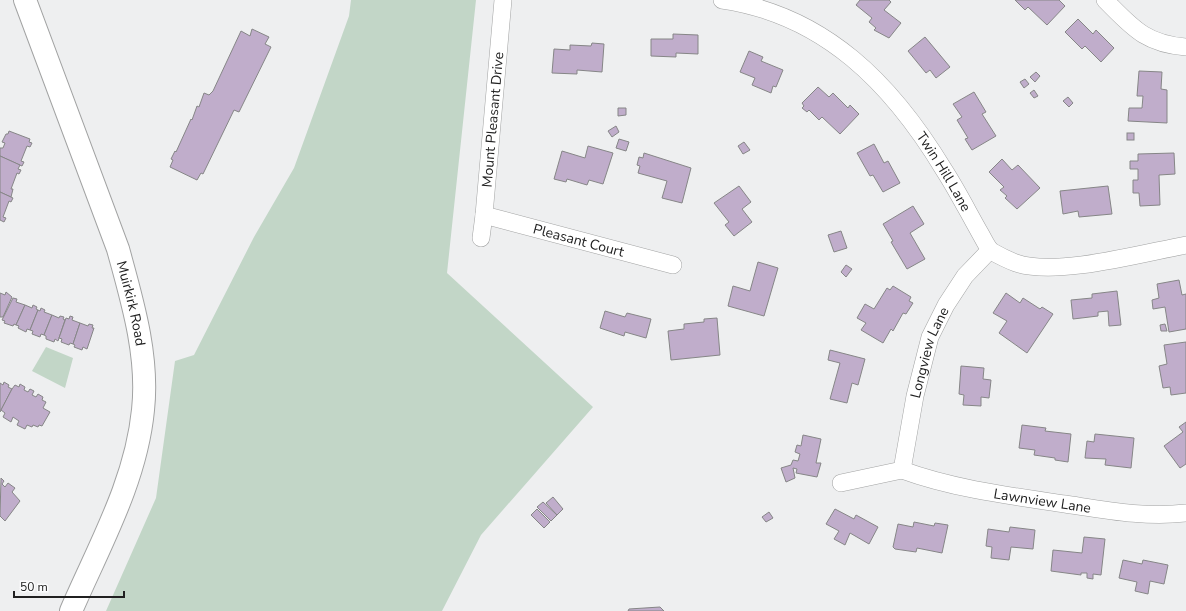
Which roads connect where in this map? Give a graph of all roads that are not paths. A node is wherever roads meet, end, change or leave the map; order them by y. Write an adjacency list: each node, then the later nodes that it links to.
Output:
1 (25, 0): 14 (main road, Muirkirk Road)
2 (503, 0): 6 (street, Mount Pleasant Drive)
3 (722, 0): 9 (street, Twin Hill Lane)
4 (1105, 0): 5 (street)
5 (1186, 47)
6 (484, 215): 7 (street, Mount Pleasant Drive); 10 (street, Pleasant Court)
7 (480, 238)
8 (1186, 245): 9 (street)
9 (990, 250): 11 (street, Longview Lane)
10 (673, 265)
11 (902, 470): 12 (street); 13 (street, Lawnview Lane)
12 (841, 484)
13 (1186, 513)
14 (71, 611)

